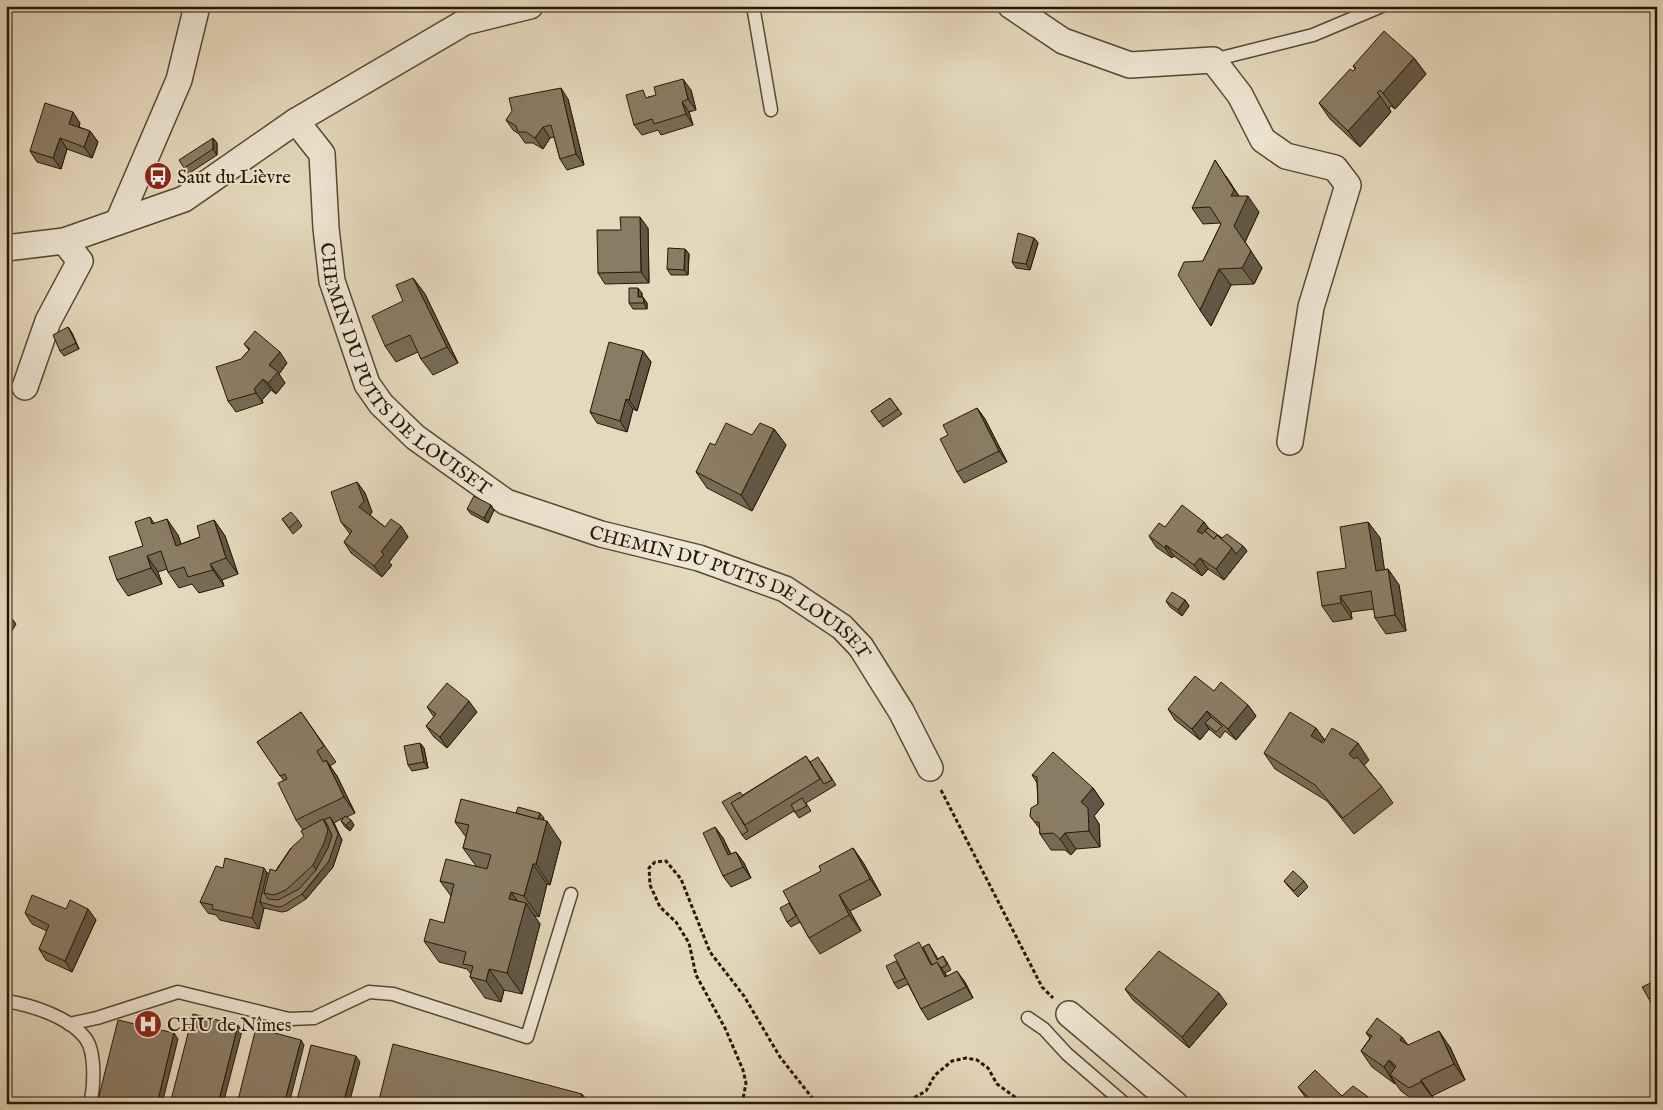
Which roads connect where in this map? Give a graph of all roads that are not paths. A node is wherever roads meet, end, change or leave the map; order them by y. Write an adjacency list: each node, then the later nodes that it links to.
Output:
1 (197, 6): 9 (street)
2 (530, 6): 8 (street)
3 (753, 6): 7 (lane)
4 (1010, 6): 6 (street)
5 (1382, 6): 6 (lane)
6 (1213, 60): 13 (street)
7 (771, 110)
8 (296, 121): 9 (street); 14 (street, CHEMIN DU PUITS DE LOUISET)
9 (118, 222): 10 (street)
10 (64, 241): 11 (street); 12 (street)
11 (6, 248)
12 (25, 387)
13 (1290, 442)
14 (930, 768)
15 (570, 894): 19 (lane)
16 (6, 1001): 19 (lane)
17 (1069, 1014): 22 (street)
18 (1028, 1018): 21 (lane)
19 (69, 1024): 20 (lane)
20 (90, 1104)
21 (1124, 1104)
22 (1176, 1104)

